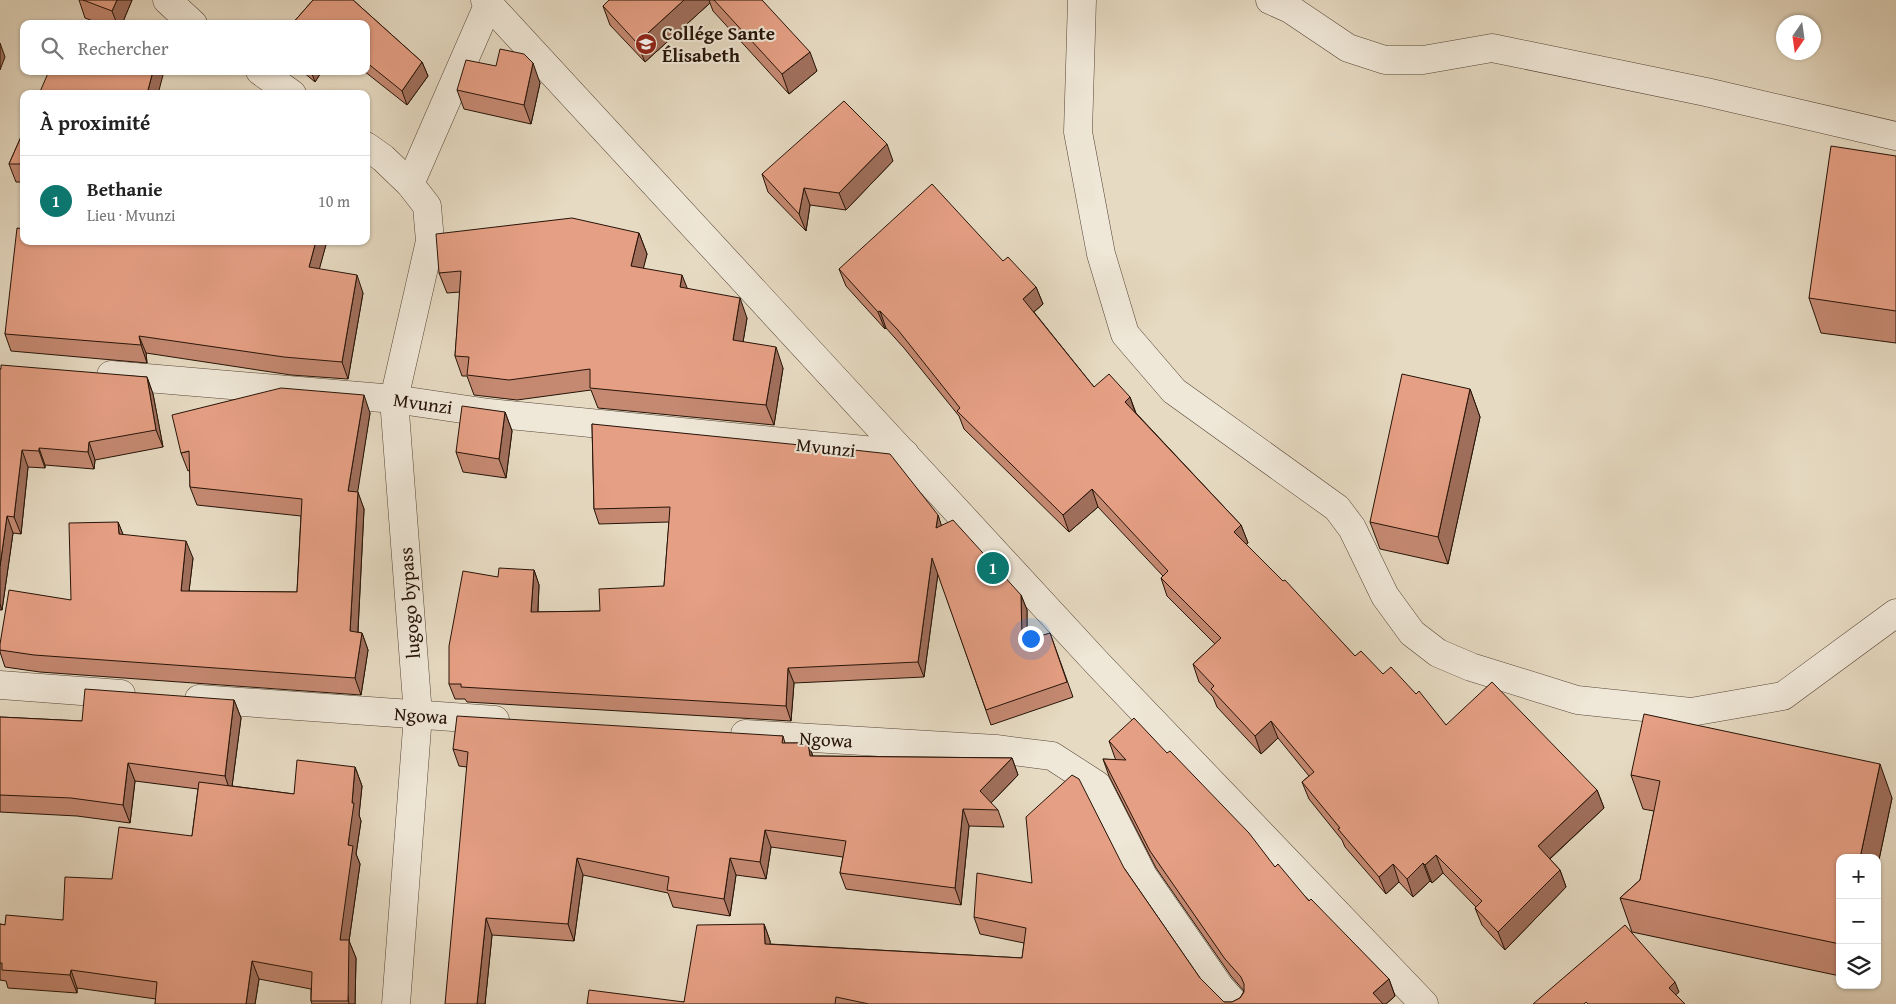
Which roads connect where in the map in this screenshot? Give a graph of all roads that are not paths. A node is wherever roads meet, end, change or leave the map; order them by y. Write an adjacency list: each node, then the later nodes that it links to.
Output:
1 (167, 0): 5 (street)
2 (1082, 0): 14 (street)
3 (1270, 0): 8 (street)
4 (487, 2): 10 (street); 13 (street)
5 (189, 20)
6 (266, 75): 7 (street)
7 (286, 90)
8 (1896, 136)
9 (370, 149): 10 (street)
10 (410, 184): 12 (street, lugogo bypass)
11 (88, 373): 12 (street, Mvunzi)
12 (394, 399): 13 (street, Mvunzi); 16 (street, lugogo bypass)
13 (905, 454): 21 (street)
14 (1896, 614)
15 (0, 685): 16 (street, Ngowa)
16 (418, 715): 17 (street, Ngowa); 19 (street, lugogo bypass)
17 (518, 721)
18 (717, 732): 20 (street, Ngowa)
19 (396, 1004)
20 (1235, 1004)
21 (1424, 1004)

